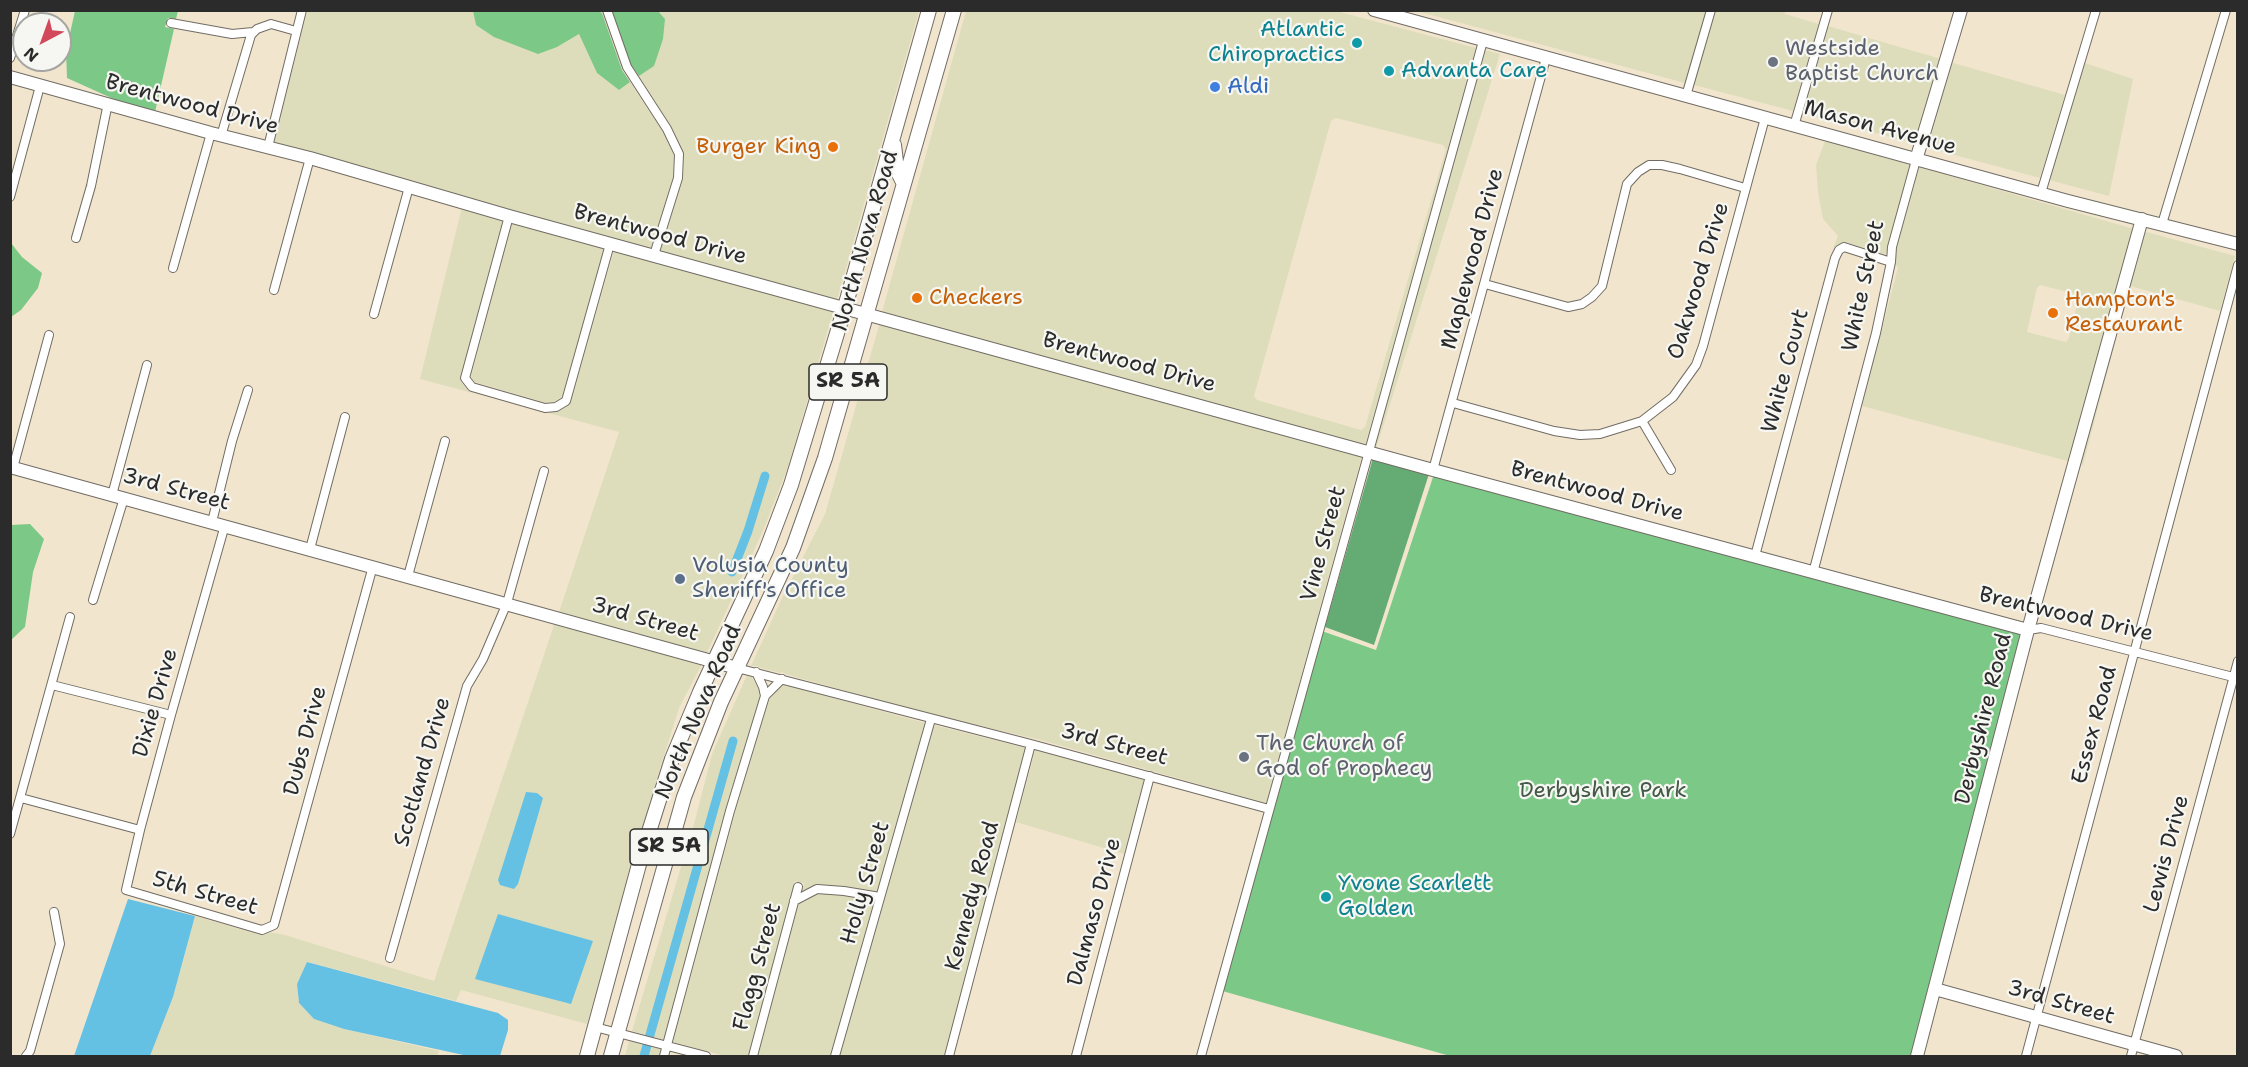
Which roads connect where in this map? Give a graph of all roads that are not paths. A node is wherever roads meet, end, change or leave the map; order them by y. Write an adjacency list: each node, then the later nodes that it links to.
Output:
1 (25, 10): 16 (street)
2 (302, 10): 13 (street)
3 (607, 10): 41 (street)
4 (929, 10): 25 (main road, North Nova Road / SR 5A)
5 (954, 10): 30 (main road, North Nova Road / SR 5A)
6 (1374, 10): 15 (street, Mason Avenue)
7 (1711, 10): 20 (street)
8 (1828, 10): 23 (street)
9 (1961, 10): 28 (street, White Street)
10 (2096, 10): 33 (street)
11 (2226, 10): 37 (street)
12 (171, 23): 14 (street)
13 (296, 31): 14 (street); 26 (street)
14 (253, 32): 24 (street)
15 (1483, 40): 17 (street, Mason Avenue); 57 (street, Vine Street)
16 (10, 58)
17 (1546, 58): 20 (street, Mason Avenue); 45 (street, Maplewood Drive)
18 (10, 77): 19 (street, Brentwood Drive)
19 (40, 86): 21 (street, Brentwood Drive); 29 (street)
20 (1686, 96): 22 (street, Mason Avenue)
21 (108, 104): 24 (street, Brentwood Drive); 38 (street)
22 (1765, 118): 23 (street, Mason Avenue); 32 (street, Oakwood Drive)
23 (1794, 126): 28 (street, Mason Avenue)
24 (216, 134): 26 (street, Brentwood Drive); 44 (street)
25 (893, 136): 30 (main road); 47 (main road, North Nova Road / SR 5A)
26 (268, 147): 27 (street, Brentwood Drive)
27 (310, 158): 31 (street, Brentwood Drive); 46 (street)
28 (1916, 160): 33 (street, Mason Avenue); 42 (street, White Street)
29 (13, 183): 34 (street)
30 (904, 184): 48 (main road, North Nova Road / SR 5A)
31 (409, 187): 35 (street, Brentwood Drive); 49 (street)
32 (1745, 188): 45 (street); 55 (street, Oakwood Drive)
33 (2040, 193): 36 (street, Mason Avenue)
34 (10, 197)
35 (509, 216): 39 (street, Brentwood Drive); 39 (street)
36 (2142, 219): 37 (street, Mason Avenue); 73 (street, Derbyshire Road)
37 (2162, 224): 40 (street, Mason Avenue)
38 (76, 238)
39 (610, 243): 41 (street, Brentwood Drive)
40 (2238, 244)
41 (654, 255): 47 (street, Brentwood Drive)
42 (1891, 262): 66 (street, White Court); 68 (street, White Street)
43 (2238, 265): 74 (street, Essex Road)
44 (173, 268)
45 (1485, 284): 53 (street, Maplewood Drive)
46 (274, 290)
47 (844, 307): 48 (street, Brentwood Drive); 76 (main road, North Nova Road / SR 5A)
48 (867, 313): 57 (street, Brentwood Drive); 77 (main road, North Nova Road / SR 5A)
49 (374, 314)
50 (49, 335): 58 (street)
51 (147, 365): 62 (street)
52 (248, 390): 63 (street)
53 (1453, 403): 55 (street, Oakwood Drive); 59 (street, Maplewood Drive)
54 (345, 417): 65 (street)
55 (1642, 421): 60 (street)
56 (445, 441): 69 (street)
57 (1368, 452): 59 (street, Brentwood Drive); 88 (street, Vine Street)
58 (12, 467): 62 (street, 3rd Street)
59 (1433, 470): 66 (street, Brentwood Drive)
60 (1671, 470)
61 (544, 471): 71 (street, Scotland Drive)
62 (118, 496): 63 (street, 3rd Street); 70 (street)
63 (212, 522): 64 (street, 3rd Street)
64 (225, 525): 65 (street, 3rd Street); 83 (street, Dixie Drive)
65 (310, 549): 67 (street, 3rd Street)
66 (1755, 556): 68 (street, Brentwood Drive)
67 (373, 566): 69 (street, 3rd Street); 96 (street, Dubs Drive)
68 (1813, 573): 73 (street, Brentwood Drive)
69 (408, 576): 71 (street, 3rd Street)
70 (93, 600)
71 (507, 603): 76 (street, 3rd Street); 97 (street, Scotland Drive)
72 (70, 617): 81 (street)
73 (2028, 630): 74 (street, Brentwood Drive); 98 (street, Derbyshire Road)
74 (2134, 651): 79 (street, Brentwood Drive); 99 (street, Essex Road)
75 (2238, 661): 79 (street, Lewis Drive)
76 (713, 662): 77 (street, 3rd Street); 100 (main road, North Nova Road / SR 5A)
77 (737, 668): 78 (street, 3rd Street); 101 (main road, North Nova Road / SR 5A)
78 (756, 672): 80 (street, 3rd Street); 82 (street)
79 (2235, 678): 103 (street, Lewis Drive)
80 (782, 679): 82 (street); 84 (street, 3rd Street)
81 (52, 685): 83 (street); 87 (street)
82 (765, 696): 102 (street)
83 (171, 715): 89 (street, Dixie Drive)
84 (931, 719): 85 (street, 3rd Street); 93 (street, Holly Street)
85 (1032, 744): 86 (street, 3rd Street); 111 (street, Kennedy Road)
86 (1150, 776): 88 (street, 3rd Street); 112 (street, Dalmaso Drive)
87 (21, 798): 89 (street); 90 (street)
88 (1269, 809): 113 (street, Vine Street)
89 (140, 830): 92 (street, Dixie Drive)
90 (10, 834)
91 (798, 887): 94 (street, Flagg Street)
92 (126, 890): 96 (street, 5th Street)
93 (880, 897): 94 (street); 110 (street, Holly Street)
94 (794, 901): 109 (street, Flagg Street)
95 (54, 912): 104 (street)
96 (274, 925)
97 (390, 958)
98 (1935, 989): 99 (street, 3rd Street); 114 (street, Derbyshire Road)
99 (2036, 1018): 103 (street, 3rd Street); 115 (street, Essex Road)
100 (595, 1027): 101 (street); 105 (main road, North Nova Road / SR 5A)
101 (623, 1034): 102 (street); 106 (main road, North Nova Road / SR 5A)
102 (666, 1046): 107 (street); 108 (street)
103 (2133, 1051): 116 (street, 3rd Street)
104 (26, 1056)
105 (587, 1056)
106 (611, 1056)
107 (664, 1056)
108 (706, 1056)
109 (753, 1056)
110 (836, 1056)
111 (949, 1056)
112 (1076, 1056)
113 (1201, 1056)
114 (1917, 1056)
115 (2026, 1056)
116 (2176, 1056)

